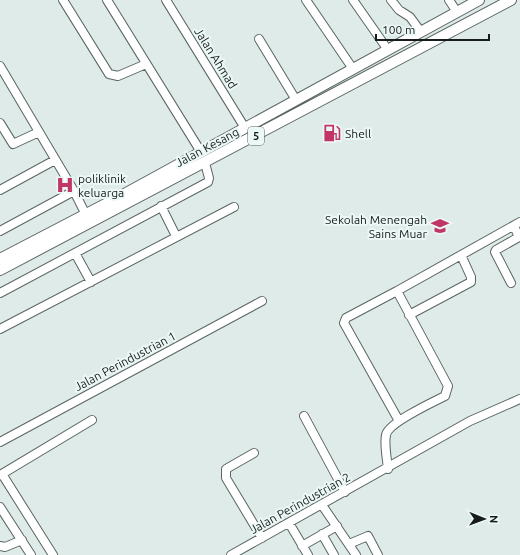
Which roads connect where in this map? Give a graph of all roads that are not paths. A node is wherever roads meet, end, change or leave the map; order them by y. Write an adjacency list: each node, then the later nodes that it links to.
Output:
1 (63, 0): 14 (street)
2 (107, 0): 14 (street)
3 (166, 0): 19 (street, Jalan Ahmad)
4 (306, 0): 16 (street)
5 (353, 0): 13 (street)
6 (391, 0): 11 (street)
7 (449, 0): 10 (street)
8 (511, 0): 23 (main road, Jalan Kesang / 5)
9 (476, 1): 10 (main road, Jalan Kesang / 5)
10 (457, 12): 11 (main road, Jalan Kesang / 5)
11 (421, 32): 13 (main road, Jalan Kesang / 5)
12 (259, 39): 17 (street)
13 (388, 50): 16 (main road, Jalan Kesang / 5)
14 (146, 64): 21 (street)
15 (0, 66): 20 (street)
16 (353, 69): 17 (main road, Jalan Kesang / 5)
17 (296, 100): 19 (main road, Jalan Kesang / 5)
18 (0, 123): 20 (street)
19 (245, 128): 21 (main road, Jalan Kesang / 5)
20 (39, 132): 22 (street)
21 (201, 152): 28 (main road, Jalan Kesang / 5)
22 (55, 160): 24 (street); 25 (street)
23 (206, 167): 26 (street); 36 (main road, Jalan Kesang / 5)
24 (0, 190)
25 (74, 191): 28 (street); 30 (street)
26 (161, 206): 31 (street); 33 (street)
27 (234, 207): 31 (street)
28 (85, 213): 35 (main road, Jalan Kesang / 5)
29 (517, 224): 32 (street); 34 (street)
30 (0, 231)
31 (176, 236): 37 (street)
32 (519, 239): 38 (street)
33 (74, 253): 37 (street); 40 (street)
34 (461, 255): 39 (street); 42 (street)
35 (0, 259)
36 (0, 270)
37 (91, 282): 43 (street)
38 (510, 283)
39 (397, 291): 42 (street); 47 (street)
40 (0, 293)
41 (262, 301): 48 (street, Jalan Perindustrian 1)
42 (409, 315): 47 (street)
43 (0, 329)
44 (520, 399): 50 (street, Jalan Perindustrian 2)
45 (304, 416): 52 (street)
46 (92, 420): 51 (street)
47 (399, 421): 50 (street)
48 (0, 442)
49 (254, 453): 58 (street)
50 (384, 471): 52 (street, Jalan Perindustrian 2)
51 (1, 475): 64 (street)
52 (345, 492): 53 (street, Jalan Perindustrian 2)
53 (322, 505): 55 (street, Jalan Perindustrian 2); 56 (street)
54 (0, 507): 59 (street)
55 (289, 523): 58 (street, Jalan Perindustrian 2); 62 (street)
56 (337, 526): 57 (street); 60 (street)
57 (322, 534): 62 (street); 67 (street)
58 (262, 538): 65 (street, Jalan Perindustrian 2)
59 (22, 540): 61 (street); 63 (street)
60 (349, 544): 68 (street); 69 (street)
61 (0, 546)
62 (302, 546): 66 (street)
63 (31, 555)
64 (53, 555)
65 (231, 555)
66 (308, 555)
67 (334, 555)
68 (356, 555)
69 (378, 555)

